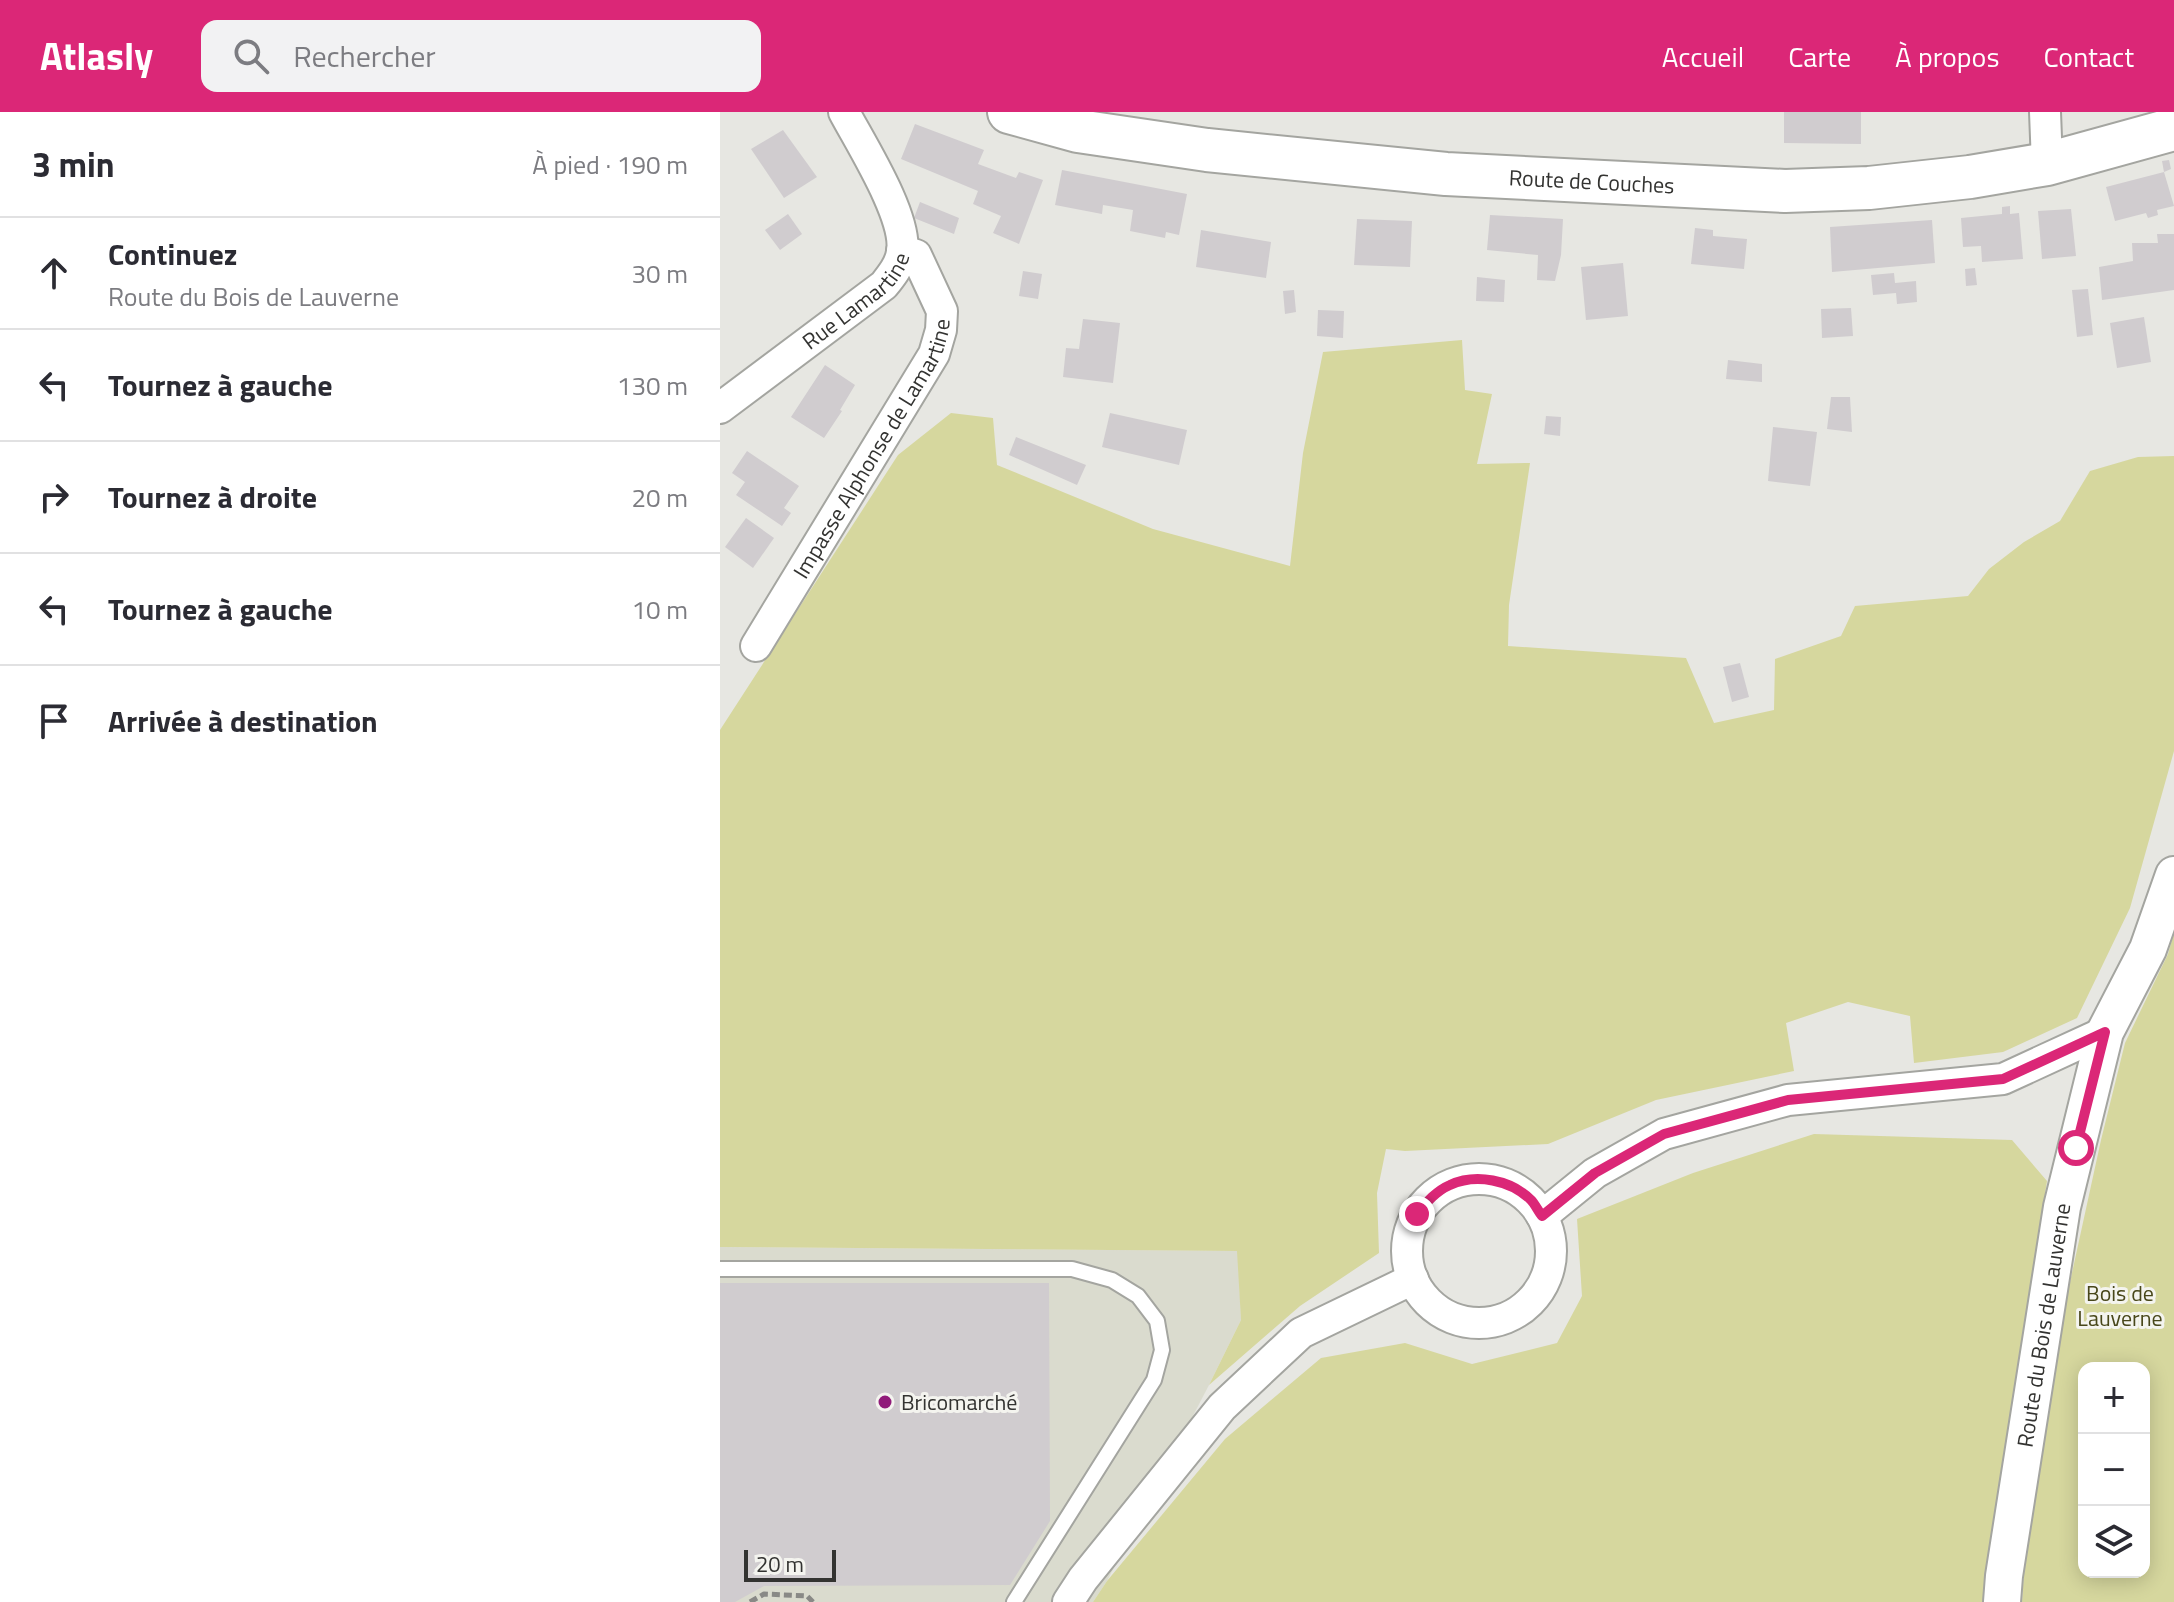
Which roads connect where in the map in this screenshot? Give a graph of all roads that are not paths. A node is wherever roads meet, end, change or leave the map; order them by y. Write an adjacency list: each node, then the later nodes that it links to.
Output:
1 (844, 112): 6 (street, Rue Lamartine)
2 (1009, 112): 5 (main road, Route de Couches)
3 (2045, 112): 5 (street)
4 (2174, 129): 5 (main road, Route de Couches)
5 (2047, 164)
6 (902, 251): 7 (street, Rue Lamartine); 8 (street, Impasse Alphonse de Lamartine)
7 (720, 408)
8 (756, 646)
9 (2174, 875): 10 (street, Route du Bois de Lauverne)
10 (2105, 1032): 11 (street); 16 (street, Route du Bois de Lauverne)
11 (1542, 1216): 13 (street); 13 (street)
12 (720, 1269): 14 (lane)
13 (1413, 1279): 15 (street)
14 (1014, 1602)
15 (1068, 1602)
16 (2002, 1602)

